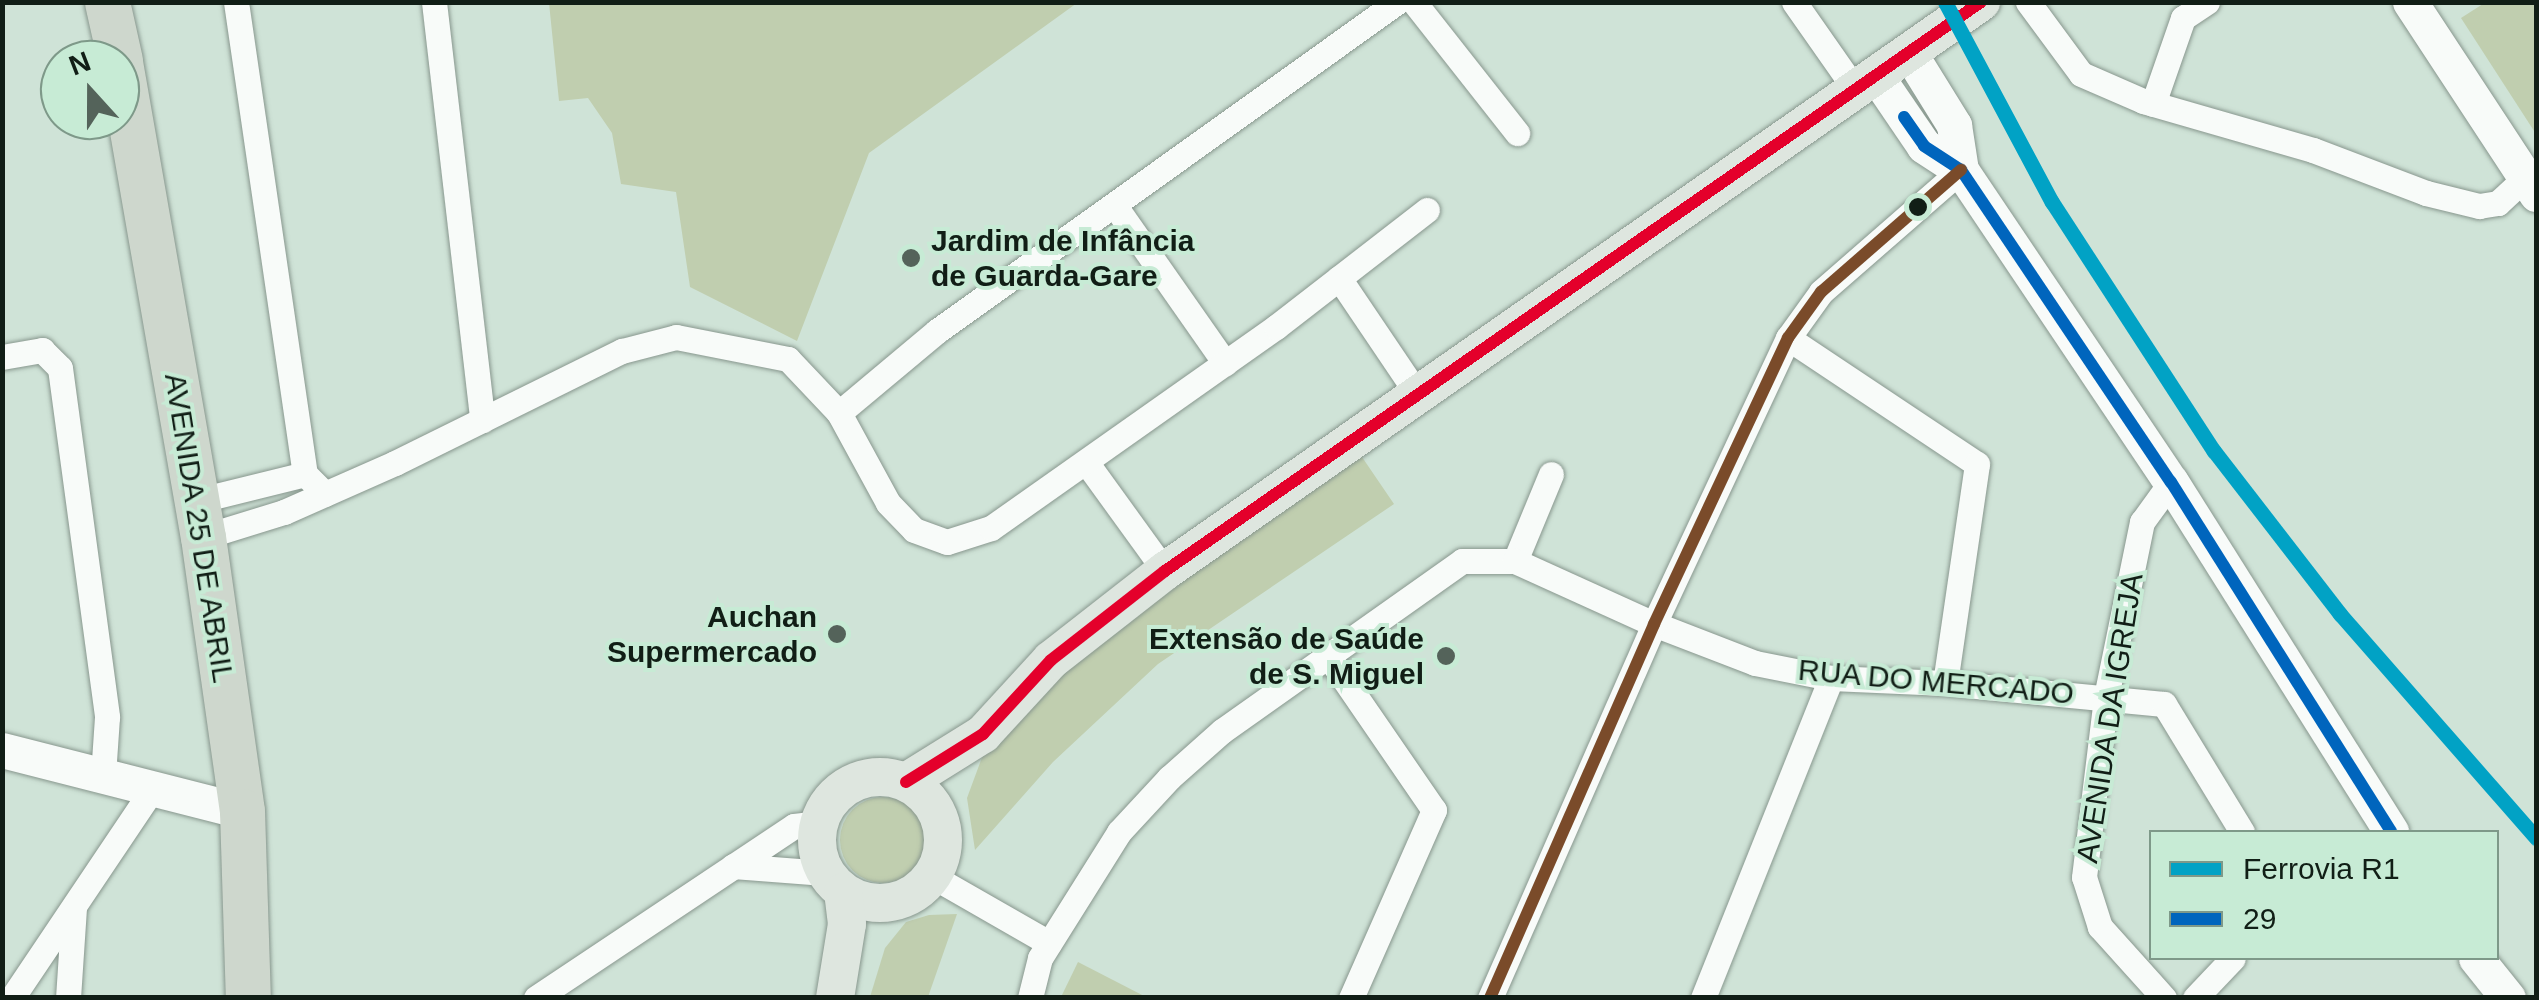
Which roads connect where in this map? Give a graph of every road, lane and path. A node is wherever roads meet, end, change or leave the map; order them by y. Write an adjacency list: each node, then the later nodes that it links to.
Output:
1 (108, 2): 11 (highway, AVENIDA 25 DE ABRIL)
2 (236, 2): 29 (street)
3 (434, 2): 27 (street)
4 (1397, 2): 19 (street)
5 (1414, 2): 15 (street)
6 (1794, 2): 13 (street)
7 (1982, 2): 12 (main road)
8 (2028, 2): 14 (street)
9 (2207, 2): 14 (street)
10 (2410, 2): 18 (main road)
11 (116, 40)
12 (1923, 45): 13 (main road); 17 (main road)
13 (1867, 84): 17 (main road); 25 (main road)
14 (2153, 104): 18 (street)
15 (1517, 133)
16 (134, 140): 33 (highway, AVENIDA 25 DE ABRIL)
17 (1961, 170): 22 (street); 31 (main road)
18 (2531, 186)
19 (1114, 206): 24 (street); 26 (street)
20 (1427, 210): 21 (street)
21 (1339, 278): 24 (street); 25 (street)
22 (1788, 338): 36 (street); 39 (street)
23 (2, 357): 43 (street)
24 (1225, 363): 28 (street)
25 (1418, 395): 35 (main road)
26 (839, 413): 27 (street); 28 (street)
27 (482, 420): 32 (street)
28 (1086, 462): 35 (street)
29 (305, 474): 32 (street); 33 (street)
30 (1550, 474): 34 (street)
31 (2171, 482): 40 (street, AVENIDA DA IGREJA); 50 (main road)
32 (325, 494): 33 (street)
33 (200, 519): 46 (highway, AVENIDA 25 DE ABRIL)
34 (1516, 560): 36 (street, RUA DO MERCADO); 37 (street)
35 (1165, 571): 41 (main road)
36 (1654, 624): 38 (street, RUA DO MERCADO); 67 (street)
37 (1328, 656): 56 (street); 66 (street)
38 (1831, 678): 39 (street, RUA DO MERCADO); 68 (street)
39 (1945, 683): 40 (street, RUA DO MERCADO)
40 (2106, 696): 49 (street, RUA DO MERCADO); 69 (street, AVENIDA DA IGREJA)
41 (983, 734): 44 (main road); 47 (main road)
42 (2, 750): 43 (main road)
43 (103, 776): 45 (main road)
44 (906, 782): 47 (main road); 48 (main road)
45 (153, 788): 46 (main road); 55 (street)
46 (242, 811): 61 (highway, AVENIDA 25 DE ABRIL)
47 (941, 822): 52 (main road)
48 (818, 823): 51 (street); 53 (main road)
49 (2241, 830)
50 (2390, 830)
51 (732, 866): 53 (street); 62 (street)
52 (932, 876): 54 (main road); 56 (street)
53 (834, 883): 54 (main road); 63 (main road)
54 (887, 903): 64 (main road)
55 (74, 906): 59 (street); 60 (street)
56 (1049, 943): 65 (street)
57 (2231, 960): 70 (street)
58 (2478, 960): 71 (main road)
59 (12, 998)
60 (68, 998)
61 (248, 998)
62 (536, 998)
63 (835, 998)
64 (854, 998)
65 (1030, 998)
66 (1351, 998)
67 (1490, 998)
68 (1702, 998)
69 (2164, 998)
70 (2196, 998)
71 (2508, 998)

